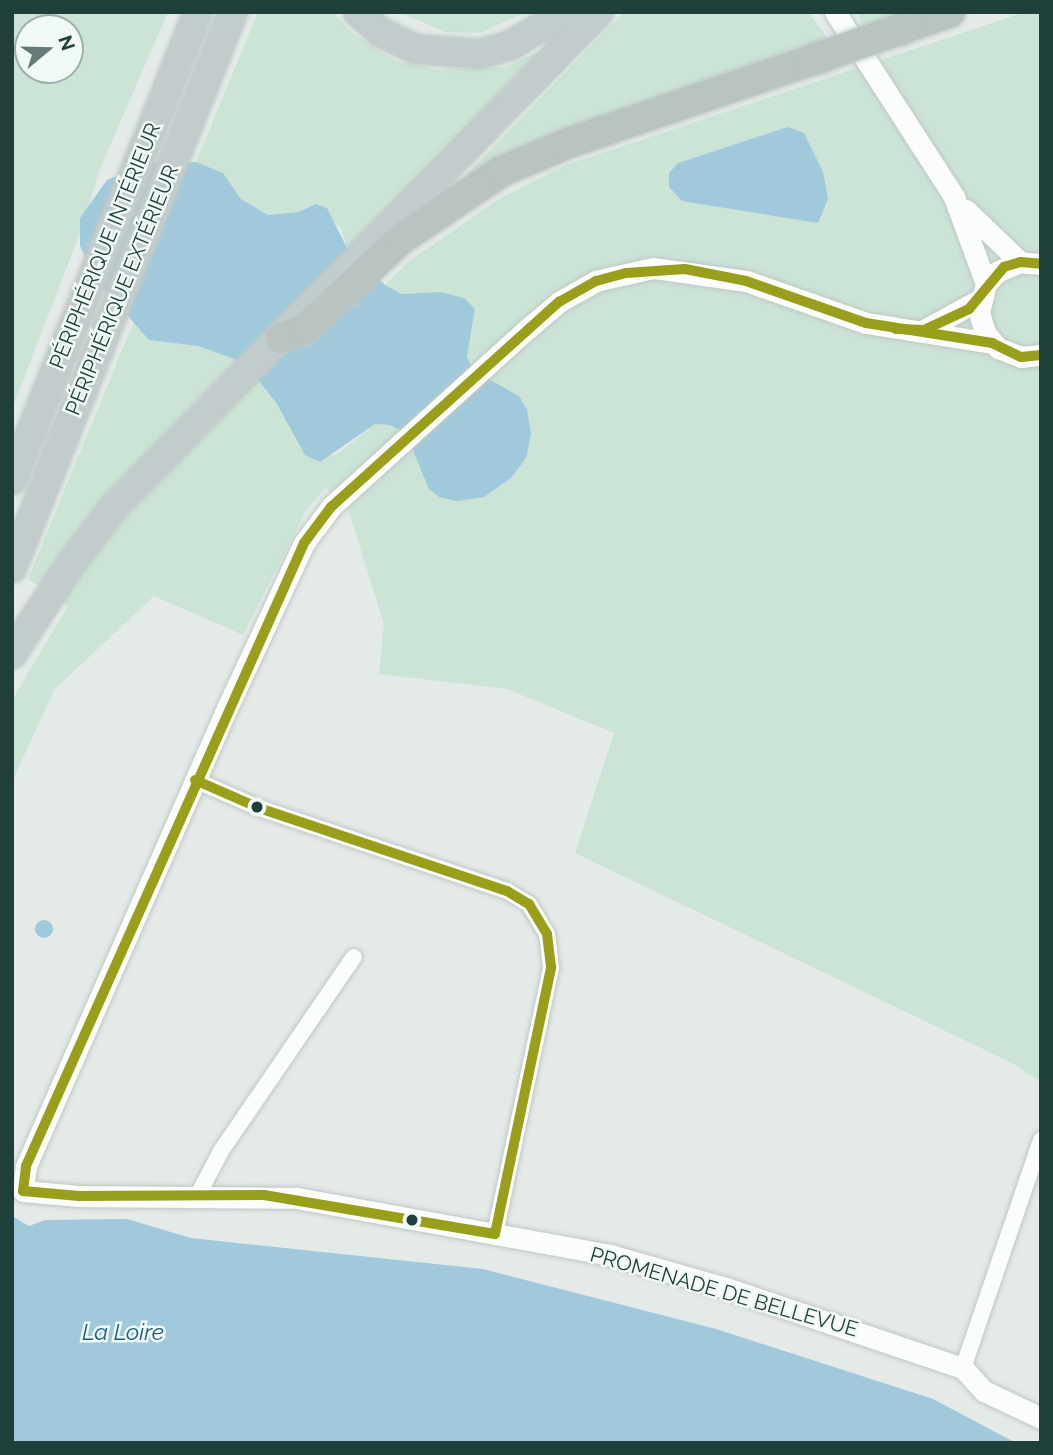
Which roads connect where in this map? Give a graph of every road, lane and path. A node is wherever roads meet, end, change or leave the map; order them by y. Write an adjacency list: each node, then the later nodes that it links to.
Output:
1 (180, 12): 9 (highway)
2 (198, 12): 9 (highway, PÉRIPHÉRIQUE INTÉRIEUR)
3 (233, 12): 19 (highway, PÉRIPHÉRIQUE EXTÉRIEUR)
4 (358, 12): 5 (highway)
5 (566, 12)
6 (599, 12): 11 (highway)
7 (835, 12): 10 (street)
8 (950, 12): 11 (highway, bridge)
9 (180, 58): 18 (highway, PÉRIPHÉRIQUE INTÉRIEUR)
10 (954, 197): 12 (street); 13 (street)
11 (384, 243): 15 (highway)
12 (1030, 263): 13 (street)
13 (983, 292): 14 (street); 16 (street)
14 (917, 330): 16 (street); 21 (street)
15 (281, 338): 20 (highway)
16 (992, 343): 17 (street)
17 (1041, 355)
18 (12, 479)
19 (12, 568)
20 (12, 654)
21 (195, 780): 24 (street); 26 (street)
22 (354, 957): 25 (street)
23 (1041, 1140): 27 (street)
24 (17, 1190): 25 (street, PROMENADE DE BELLEVUE)
25 (198, 1195): 26 (street, PROMENADE DE BELLEVUE)
26 (495, 1234): 27 (street, PROMENADE DE BELLEVUE)
27 (963, 1368): 28 (street, PROMENADE DE BELLEVUE)
28 (1041, 1418)

